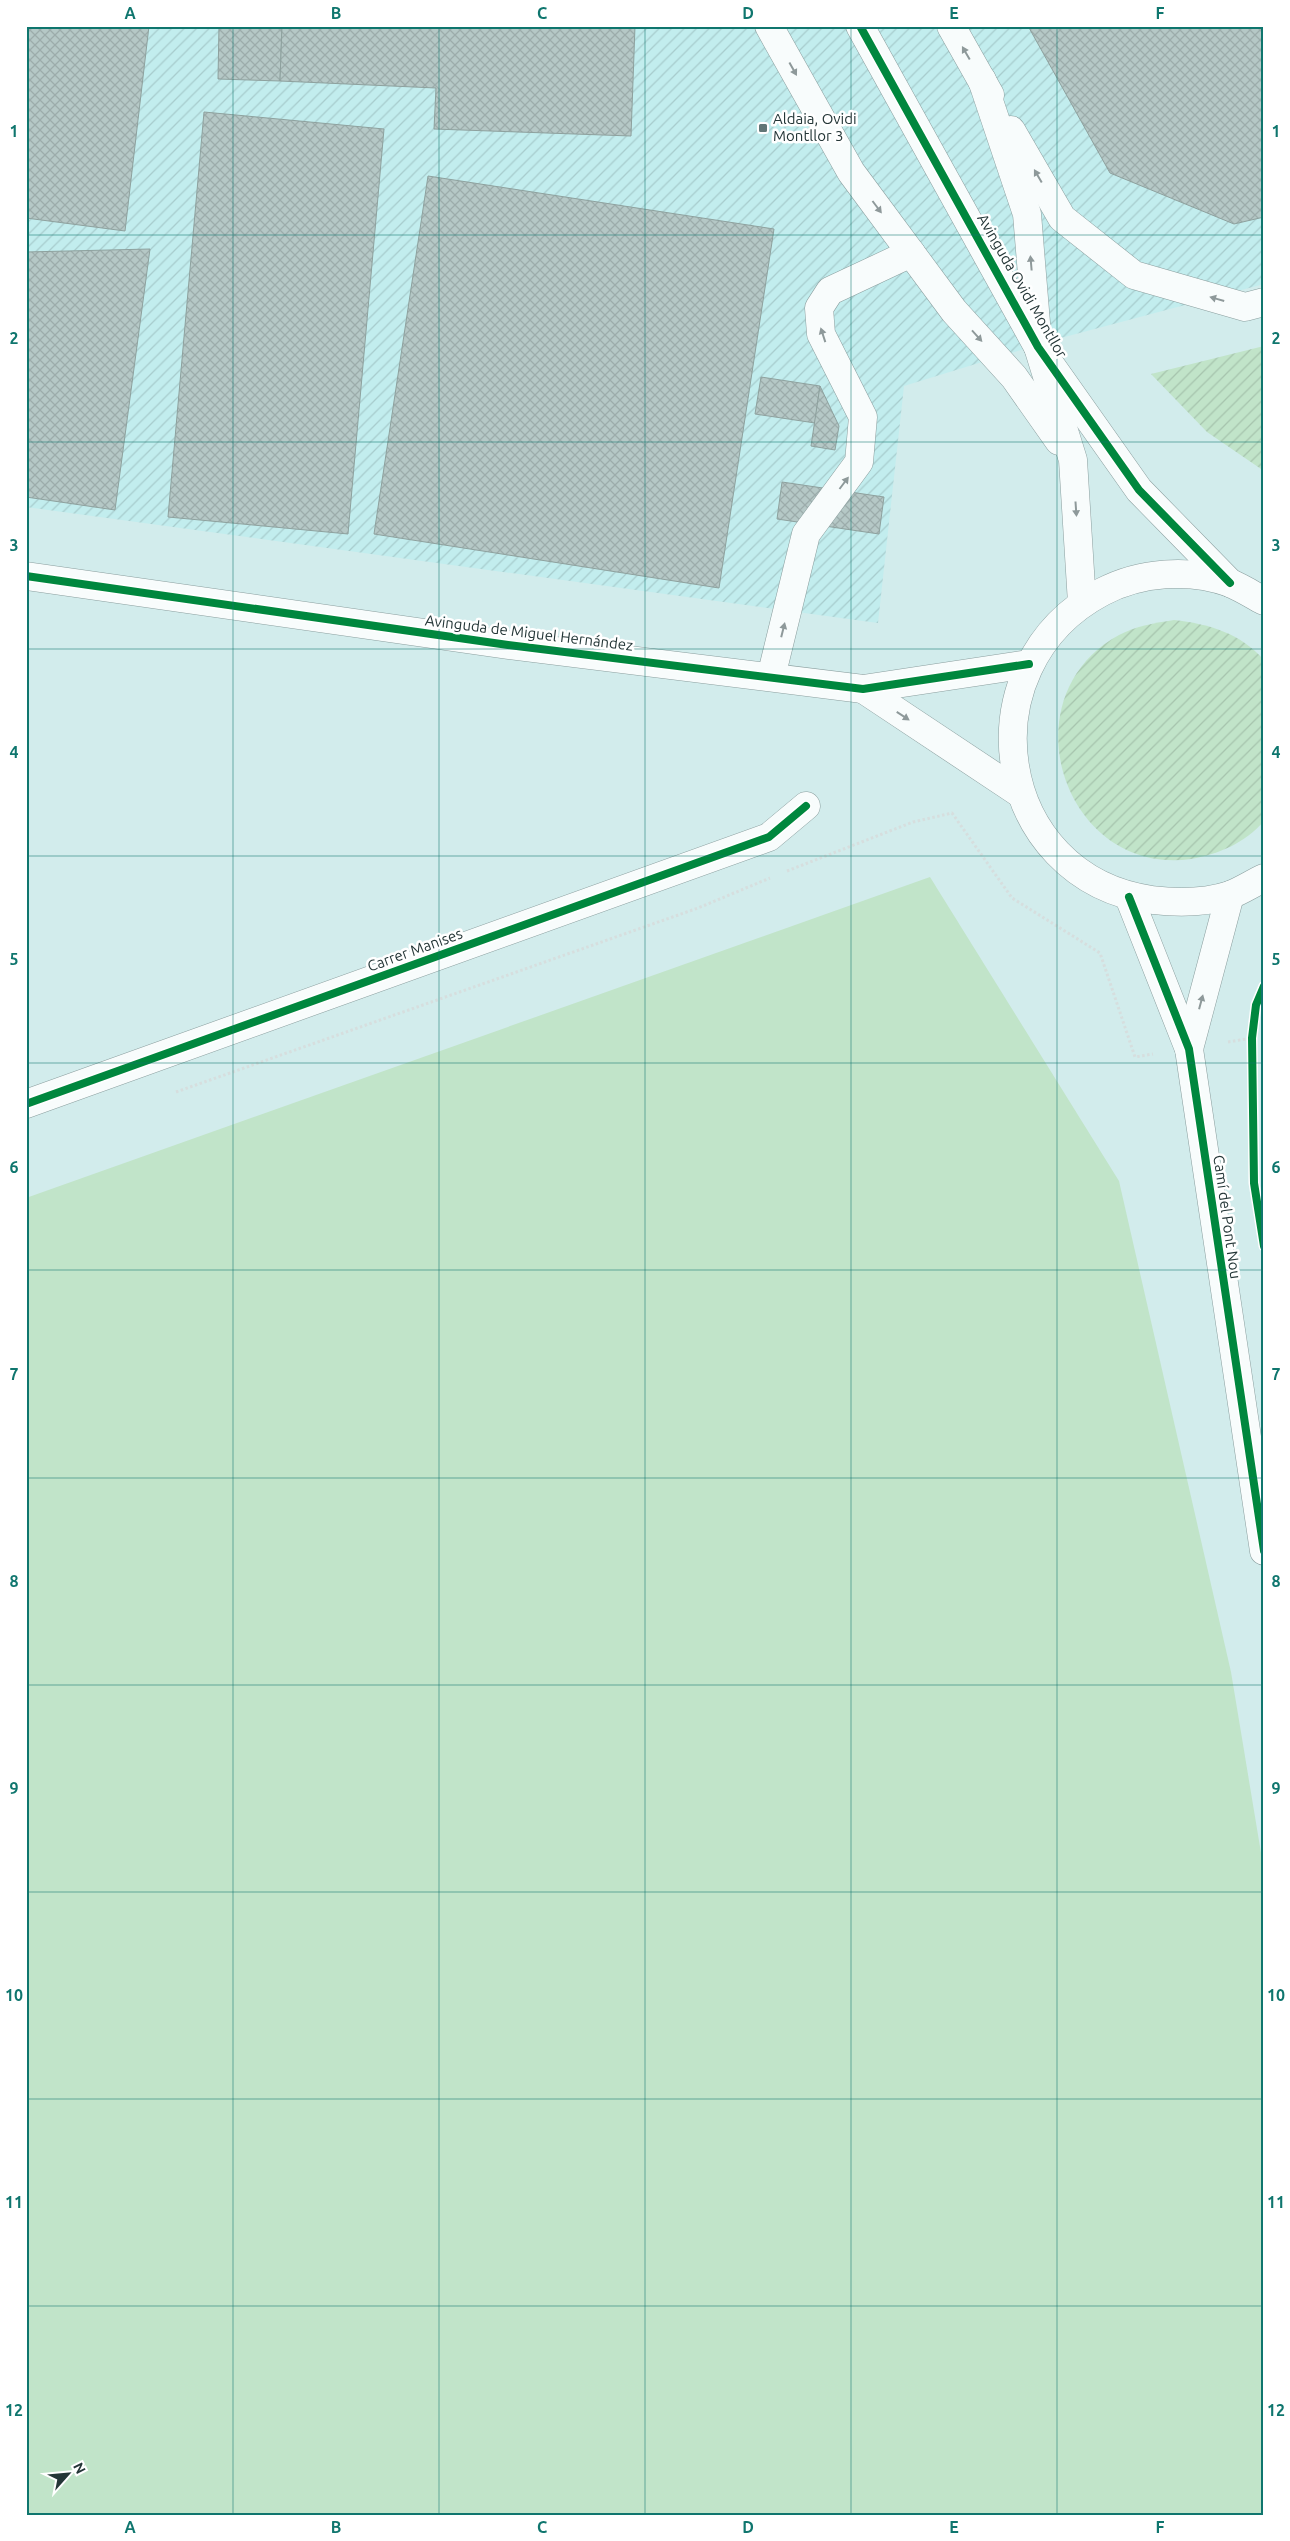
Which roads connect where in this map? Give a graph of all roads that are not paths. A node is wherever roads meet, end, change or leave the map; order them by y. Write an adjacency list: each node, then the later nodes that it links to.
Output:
1 (769, 26): 5 (street, one-way to 5)
2 (860, 26): 7 (street, Avinguda Ovidi Montllor)
3 (951, 26): 4 (street, Avinguda Ovidi Montllor, one-way to 3)
4 (982, 80): 6 (street, Avinguda Ovidi Montllor, one-way to 4); 7 (street, Avinguda Ovidi Montllor, one-way to 4)
5 (912, 254): 8 (street, one-way to 8); 14 (street, one-way to 5)
6 (1264, 302)
7 (1038, 347): 8 (street, Avinguda Ovidi Montllor); 10 (street, Avinguda Ovidi Montllor)
8 (1073, 460): 12 (street, Avinguda Ovidi Montllor, one-way to 12)
9 (26, 576): 14 (street, Avinguda de Miguel Hernández)
10 (1230, 583): 11 (street); 12 (street)
11 (1264, 601)
12 (1082, 602): 13 (street)
13 (1029, 664): 15 (street, Avinguda de Miguel Hernández); 16 (street)
14 (771, 678): 15 (street, Avinguda de Miguel Hernández)
15 (862, 689): 16 (street, Avinguda de Miguel Hernández, one-way to 16)
16 (1021, 794): 20 (street)
17 (806, 806): 22 (street, Carrer Manises)
18 (1264, 878): 19 (street)
19 (1230, 895): 20 (street); 21 (street, Camí del Pont Nou, one-way to 19)
20 (1129, 897): 21 (street, Camí del Pont Nou)
21 (1189, 1049): 23 (street, Camí del Pont Nou)
22 (26, 1104)
23 (1264, 1551)

